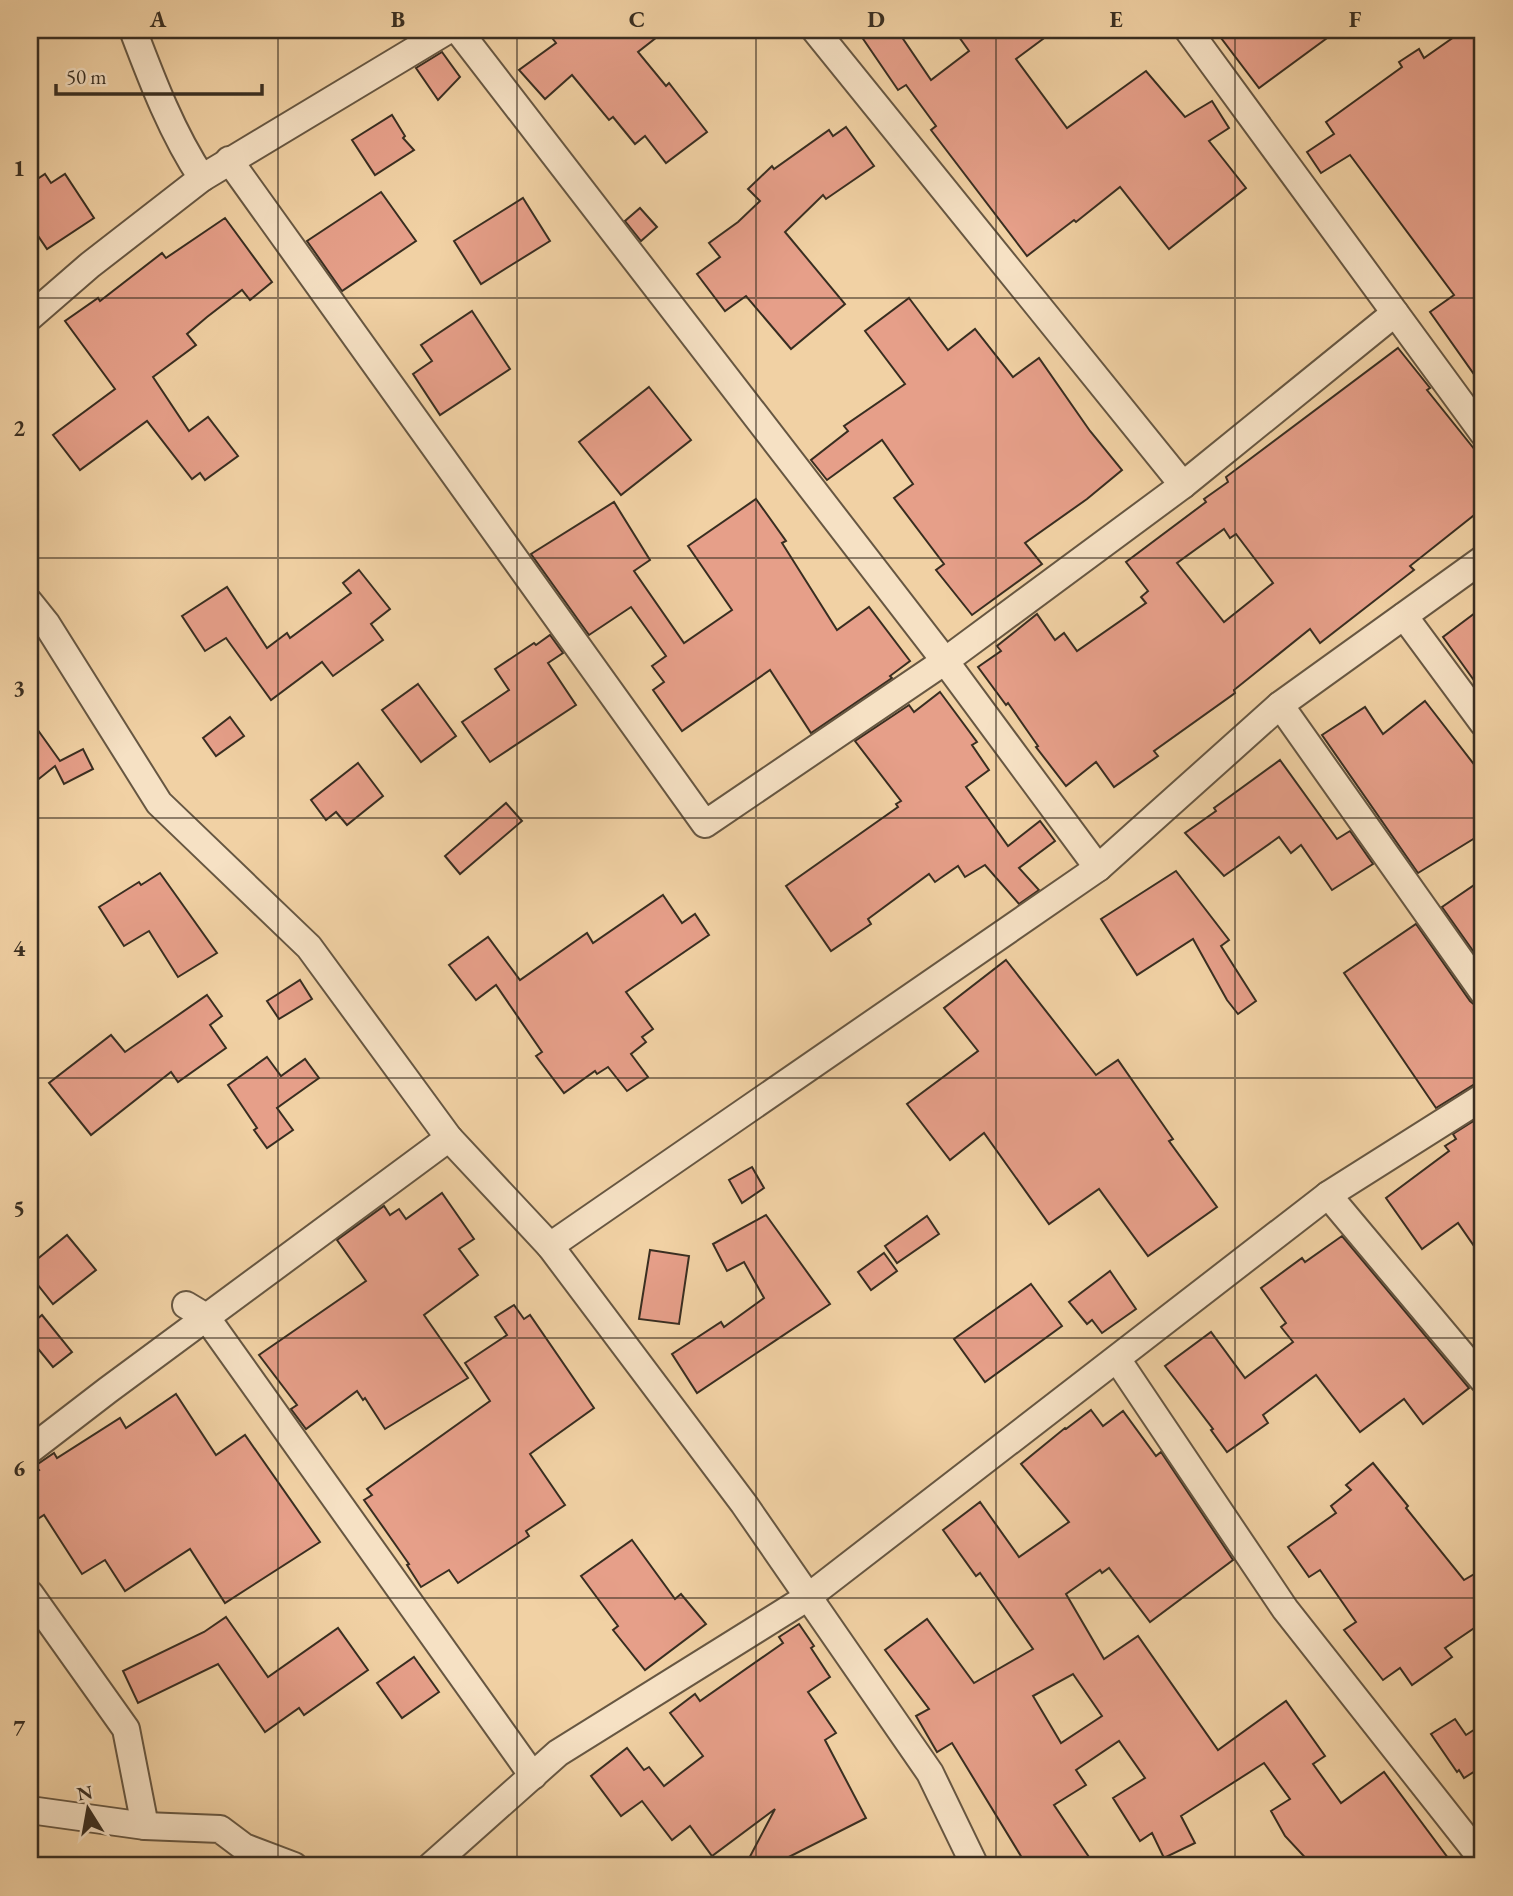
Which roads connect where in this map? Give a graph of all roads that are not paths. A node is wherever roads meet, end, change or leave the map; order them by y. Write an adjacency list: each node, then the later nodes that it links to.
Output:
1 (133, 30): 7 (street)
2 (448, 30): 6 (street)
3 (458, 30): 15 (street)
4 (815, 30): 11 (street)
5 (1188, 30): 8 (street)
6 (229, 160): 7 (street); 15 (street)
7 (202, 178): 9 (street)
8 (1395, 313): 10 (street); 11 (street)
9 (30, 317)
10 (1483, 433)
11 (1183, 485): 15 (street)
12 (1483, 559): 14 (street)
13 (30, 603): 21 (street)
14 (1404, 616): 16 (street); 17 (street)
15 (945, 661): 18 (street)
16 (1280, 705): 18 (street); 19 (street)
17 (1483, 723)
18 (1098, 868): 23 (street)
19 (1483, 992)
20 (1483, 1097): 22 (street)
21 (449, 1138): 23 (street); 24 (street)
22 (1328, 1195): 25 (street); 26 (street)
23 (550, 1246): 29 (street)
24 (196, 1311): 27 (street); 30 (street)
25 (1117, 1359): 29 (street); 33 (street)
26 (1483, 1380)
27 (30, 1450)
28 (30, 1594): 32 (street)
29 (808, 1597): 30 (street); 36 (street)
30 (533, 1776): 35 (street)
31 (30, 1810): 32 (street)
32 (145, 1826): 34 (street)
33 (1483, 1860)
34 (294, 1866)
35 (431, 1866)
36 (975, 1866)

